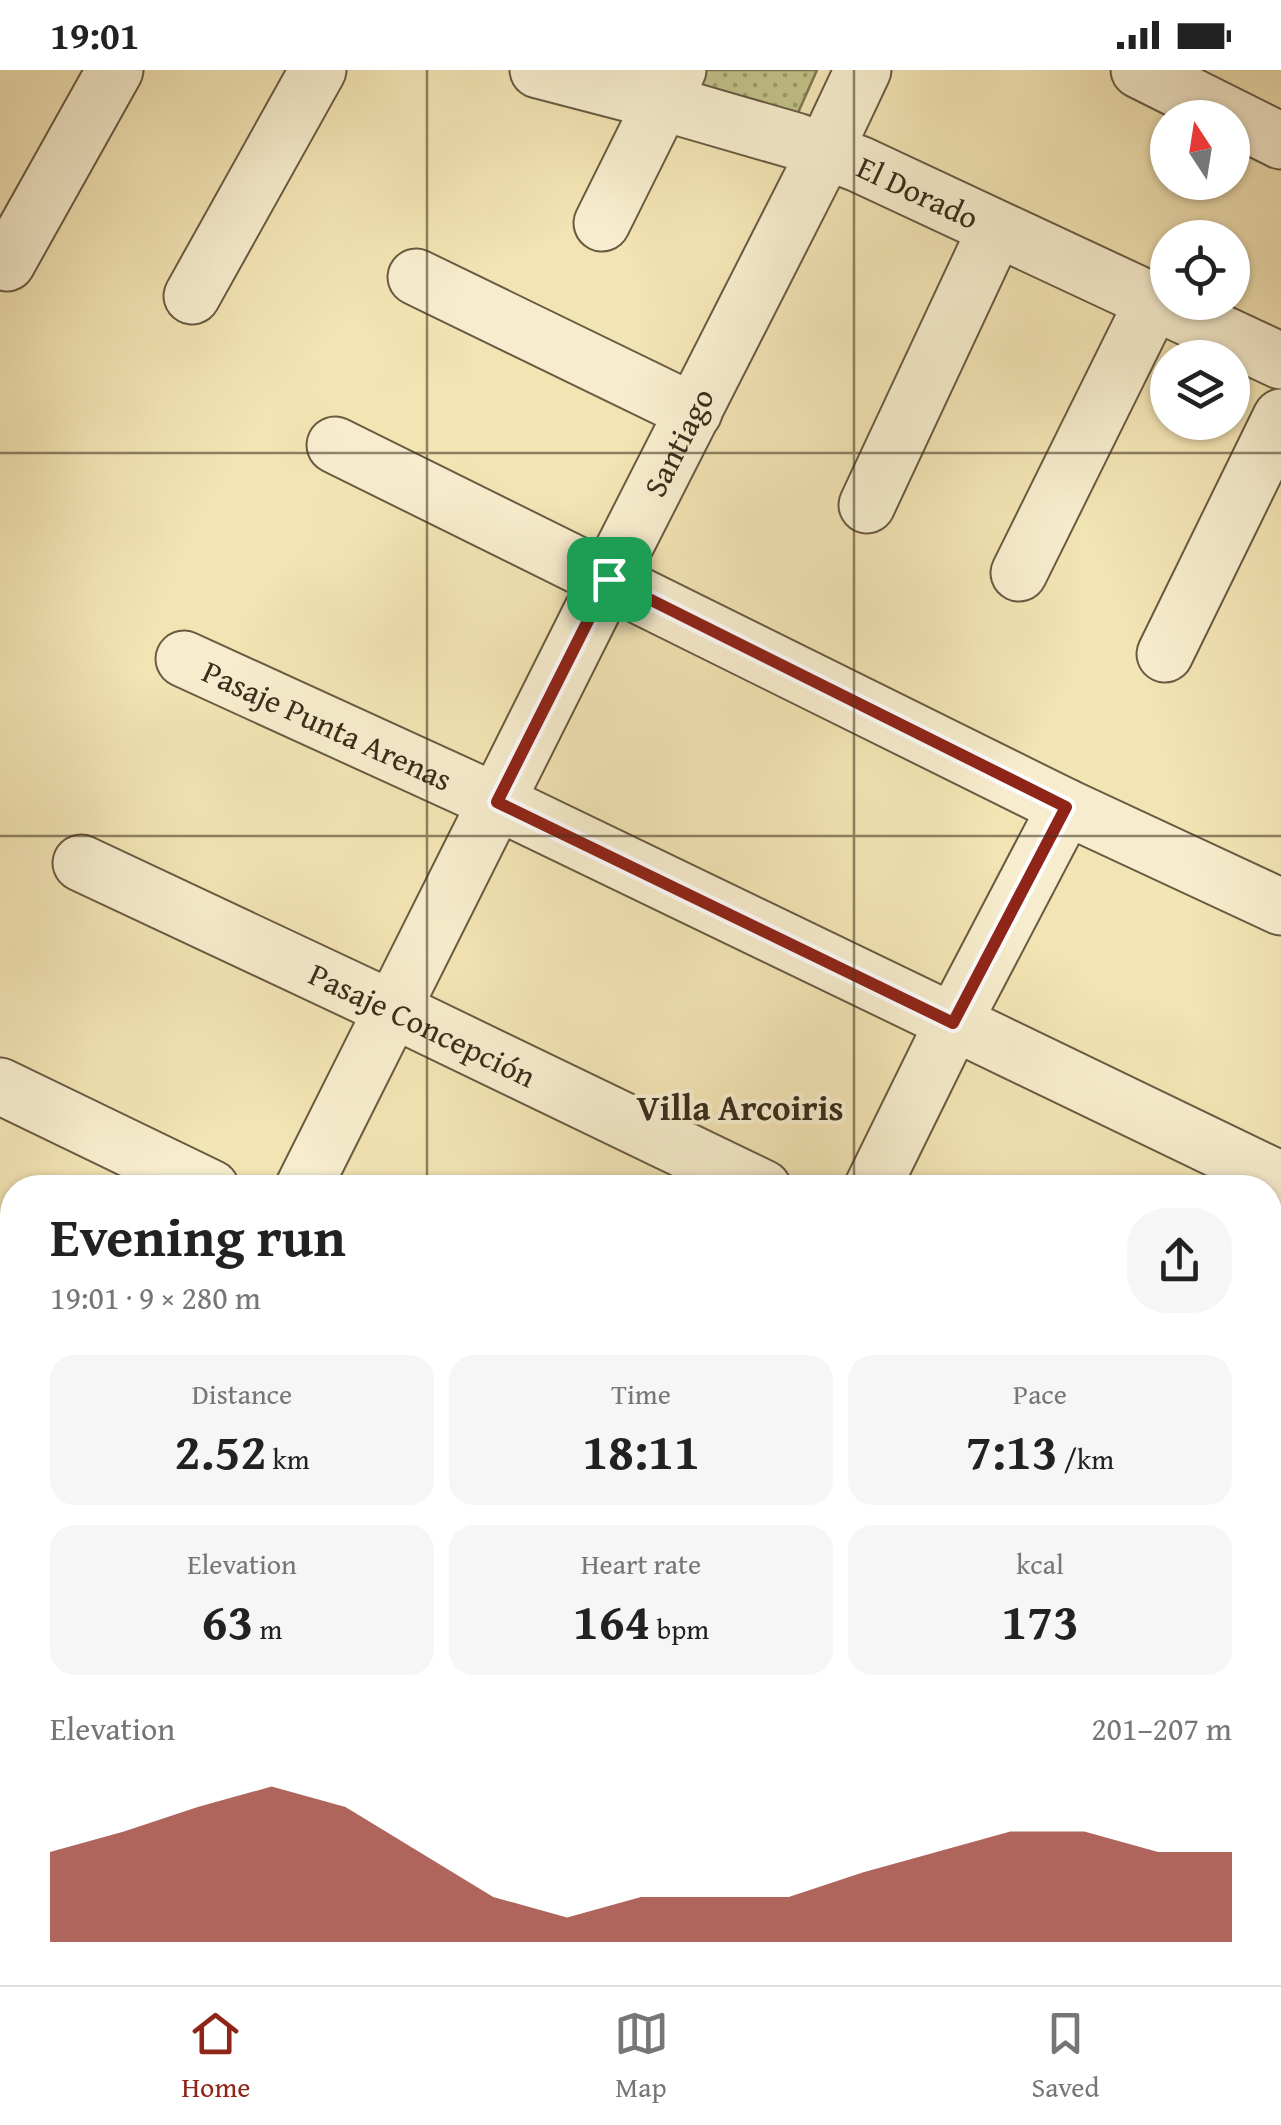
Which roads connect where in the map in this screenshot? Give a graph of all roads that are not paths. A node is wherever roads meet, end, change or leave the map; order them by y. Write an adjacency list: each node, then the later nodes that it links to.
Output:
1 (115, 70): 11 (street)
2 (318, 70): 13 (street)
3 (538, 70): 6 (street, El Dorado)
4 (863, 70): 8 (street, Santiago)
5 (1139, 70): 7 (street)
6 (669, 86): 8 (street, El Dorado); 9 (street)
7 (1281, 141)
8 (824, 153): 10 (street, El Dorado); 18 (street, Santiago)
9 (602, 223)
10 (996, 230): 14 (street, El Dorado); 21 (street)
11 (7, 263)
12 (416, 276): 18 (street)
13 (192, 296)
14 (1150, 301)
15 (1150, 308): 22 (street)
16 (1192, 320): 17 (street, El Dorado)
17 (1281, 361)
18 (694, 412): 23 (street, Santiago)
19 (1281, 417): 24 (street)
20 (335, 444): 23 (street)
21 (867, 506)
22 (1018, 573)
23 (609, 579): 26 (street, Santiago); 27 (street)
24 (1165, 654)
25 (184, 659): 26 (street, Pasaje Punta Arenas)
26 (497, 802): 30 (street, Santiago); 31 (street, Pasaje Punta Arenas)
27 (1066, 807): 29 (street); 31 (street)
28 (81, 863): 30 (street, Pasaje Concepción)
29 (1281, 907)
30 (392, 1009): 34 (street, Santiago); 35 (street, Pasaje Concepción)
31 (953, 1023): 36 (street); 37 (street, Pasaje Punta Arenas)
32 (0, 1086): 33 (street)
33 (184, 1175)
34 (309, 1175)
35 (736, 1175)
36 (878, 1175)
37 (1271, 1175)

